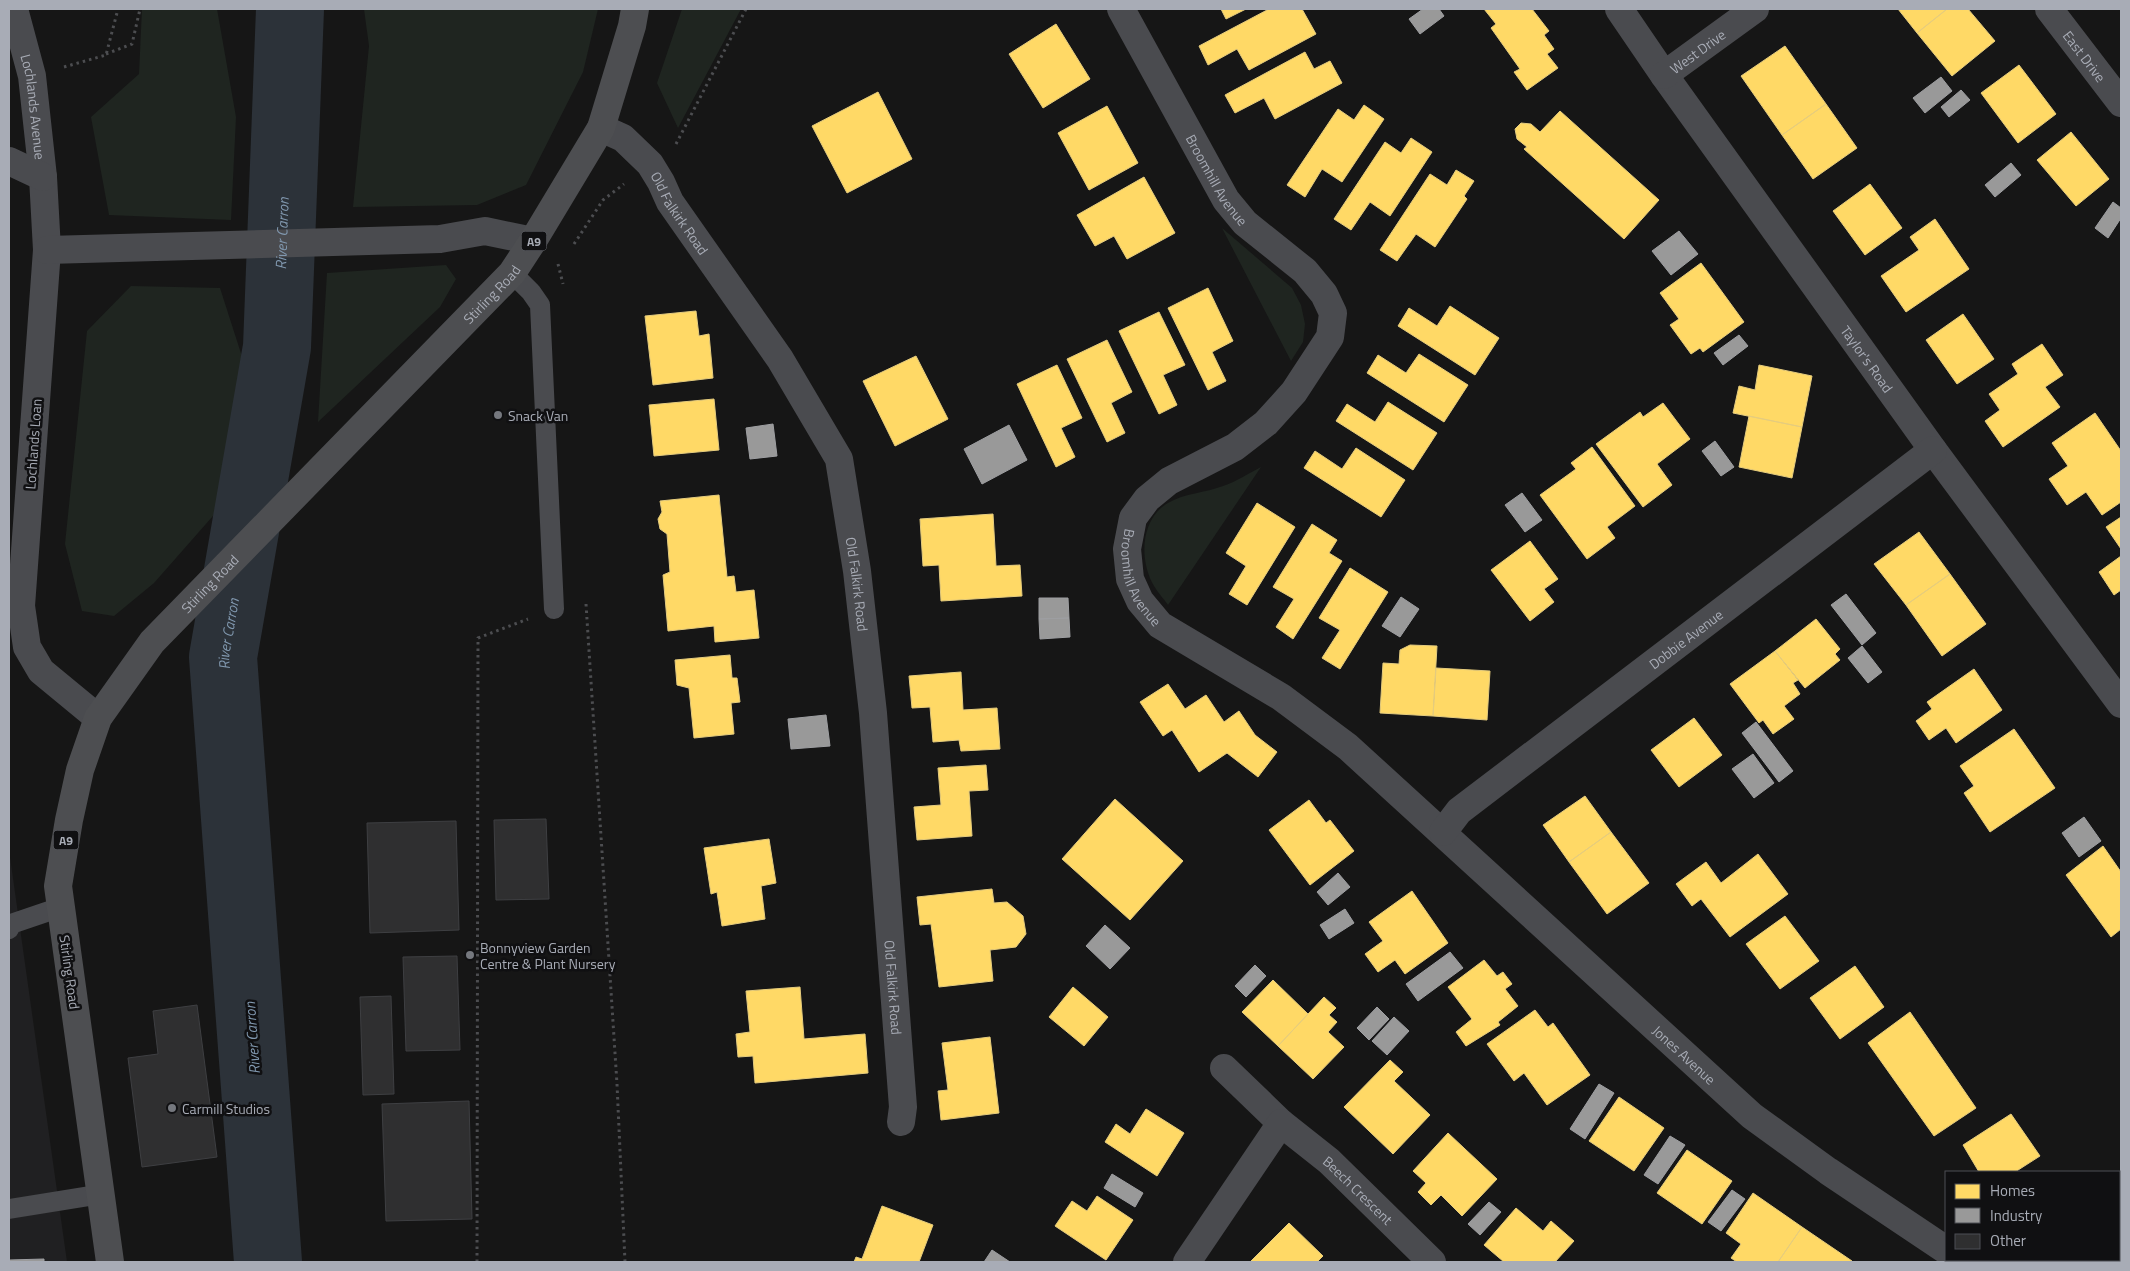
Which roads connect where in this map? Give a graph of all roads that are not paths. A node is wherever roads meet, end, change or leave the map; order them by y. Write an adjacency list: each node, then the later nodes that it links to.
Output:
1 (14, 9): 11 (street, Lochlands Avenue)
2 (635, 9): 9 (main road, Stirling Road / A9)
3 (1121, 9): 19 (street, Broomhill Avenue)
4 (1619, 9): 7 (street, Taylor's Road)
5 (1754, 9): 7 (street, West Drive)
6 (2049, 9): 8 (street, East Drive)
7 (1664, 75): 15 (street, Taylor's Road)
8 (2121, 103)
9 (600, 128): 12 (main road, Stirling Road / A9); 23 (street, Old Falkirk Road)
10 (9, 161): 11 (street)
11 (43, 177): 13 (street, Lochlands Loan)
12 (534, 241): 13 (street); 14 (main road, Stirling Road / A9)
13 (47, 250): 18 (street, Lochlands Loan)
14 (512, 273): 16 (lane); 18 (main road, Stirling Road / A9)
15 (1933, 450): 17 (street, Taylor's Road); 19 (street, Dobbie Avenue)
16 (554, 609)
17 (2121, 704)
18 (98, 718): 20 (main road, Stirling Road / A9)
19 (1444, 832): 27 (street, Jones Avenue)
20 (61, 907): 21 (lane); 25 (main road, Stirling Road / A9)
21 (9, 929)
22 (1224, 1068): 24 (street, Beech Crescent)
23 (901, 1122)
24 (1281, 1123): 29 (street); 30 (street, Beech Crescent)
25 (102, 1194): 26 (lane); 28 (main road, Stirling Road / A9)
26 (9, 1209)
27 (1945, 1249)
28 (110, 1262)
29 (1187, 1262)
30 (1432, 1262)

